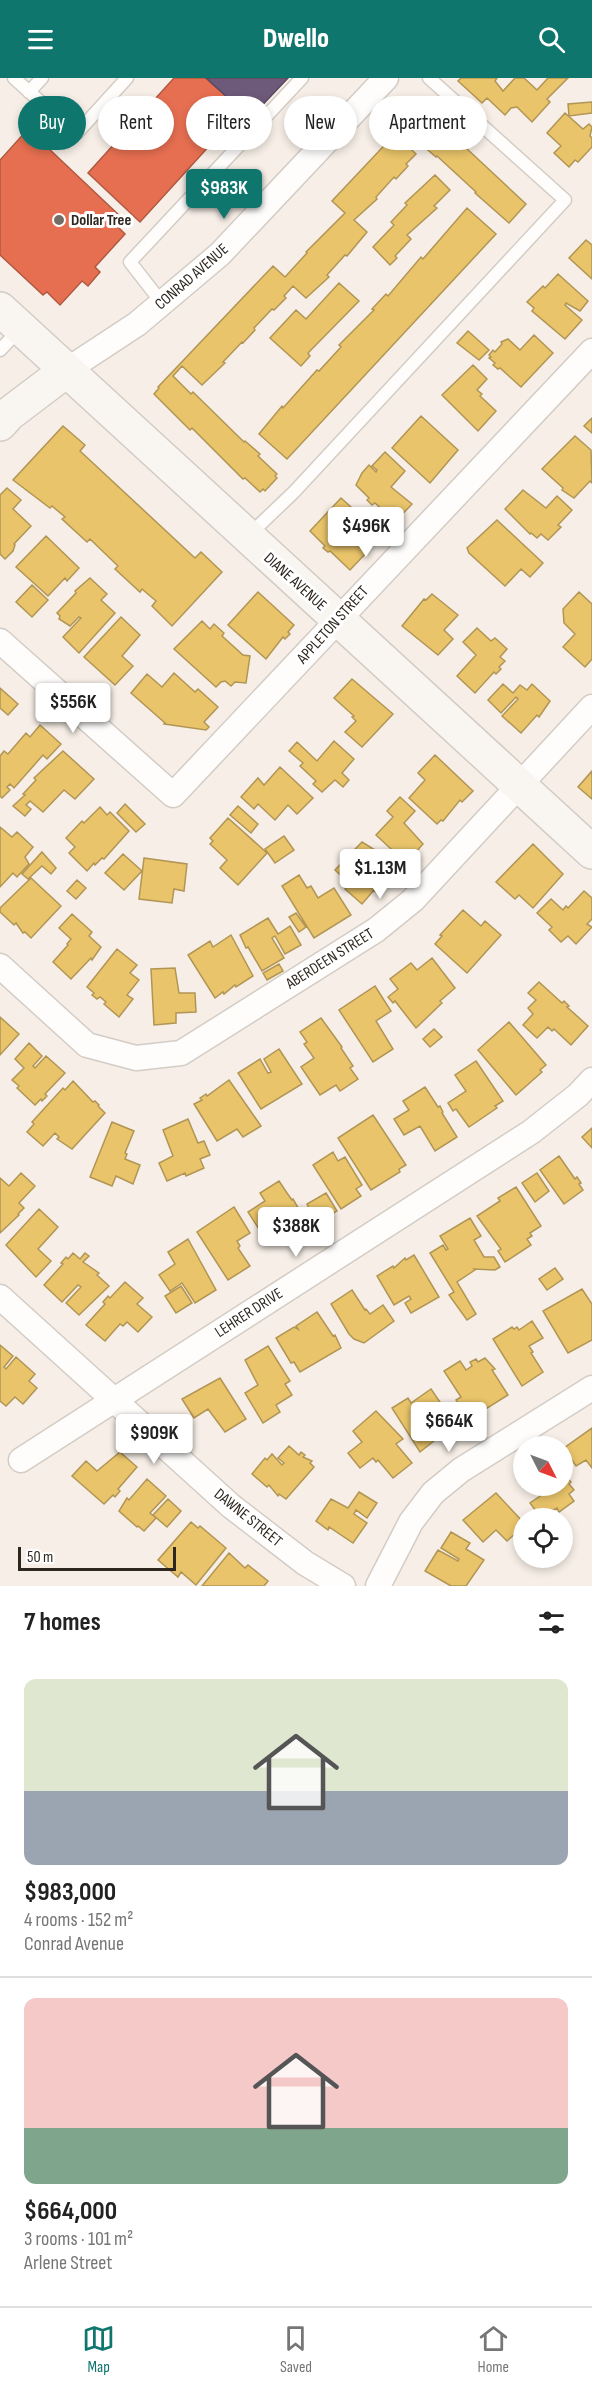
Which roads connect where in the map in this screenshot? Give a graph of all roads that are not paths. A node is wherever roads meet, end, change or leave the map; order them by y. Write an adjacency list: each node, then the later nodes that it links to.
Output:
1 (14, 78): 7 (lane)
2 (42, 78): 7 (lane)
3 (127, 78): 7 (lane)
4 (302, 78): 8 (lane)
5 (386, 78): 8 (street, CONRAD AVENUE)
6 (429, 78): 13 (lane)
7 (29, 92)
8 (162, 303): 11 (street, CONRAD AVENUE)
9 (7, 329): 11 (street, DIANE AVENUE)
10 (592, 351): 14 (street, APPLETON STREET)
11 (67, 370): 12 (street, CONRAD AVENUE); 13 (street, DIANE AVENUE)
12 (0, 424)
13 (246, 537): 14 (street, DIANE AVENUE)
14 (339, 621): 15 (street, APPLETON STREET); 17 (street, DIANE AVENUE)
15 (0, 641)
16 (592, 707): 17 (street, ABERDEEN STREET)
17 (520, 787): 18 (street, DIANE AVENUE); 19 (street, ABERDEEN STREET)
18 (592, 852)
19 (0, 966)
20 (592, 1080): 23 (street, LEHRER DRIVE)
21 (0, 1297): 23 (street, DAWNE STREET)
22 (592, 1388): 26 (street)
23 (112, 1400): 24 (street, LEHRER DRIVE); 25 (street, DAWNE STREET)
24 (21, 1460)
25 (343, 1586)
26 (378, 1586)

